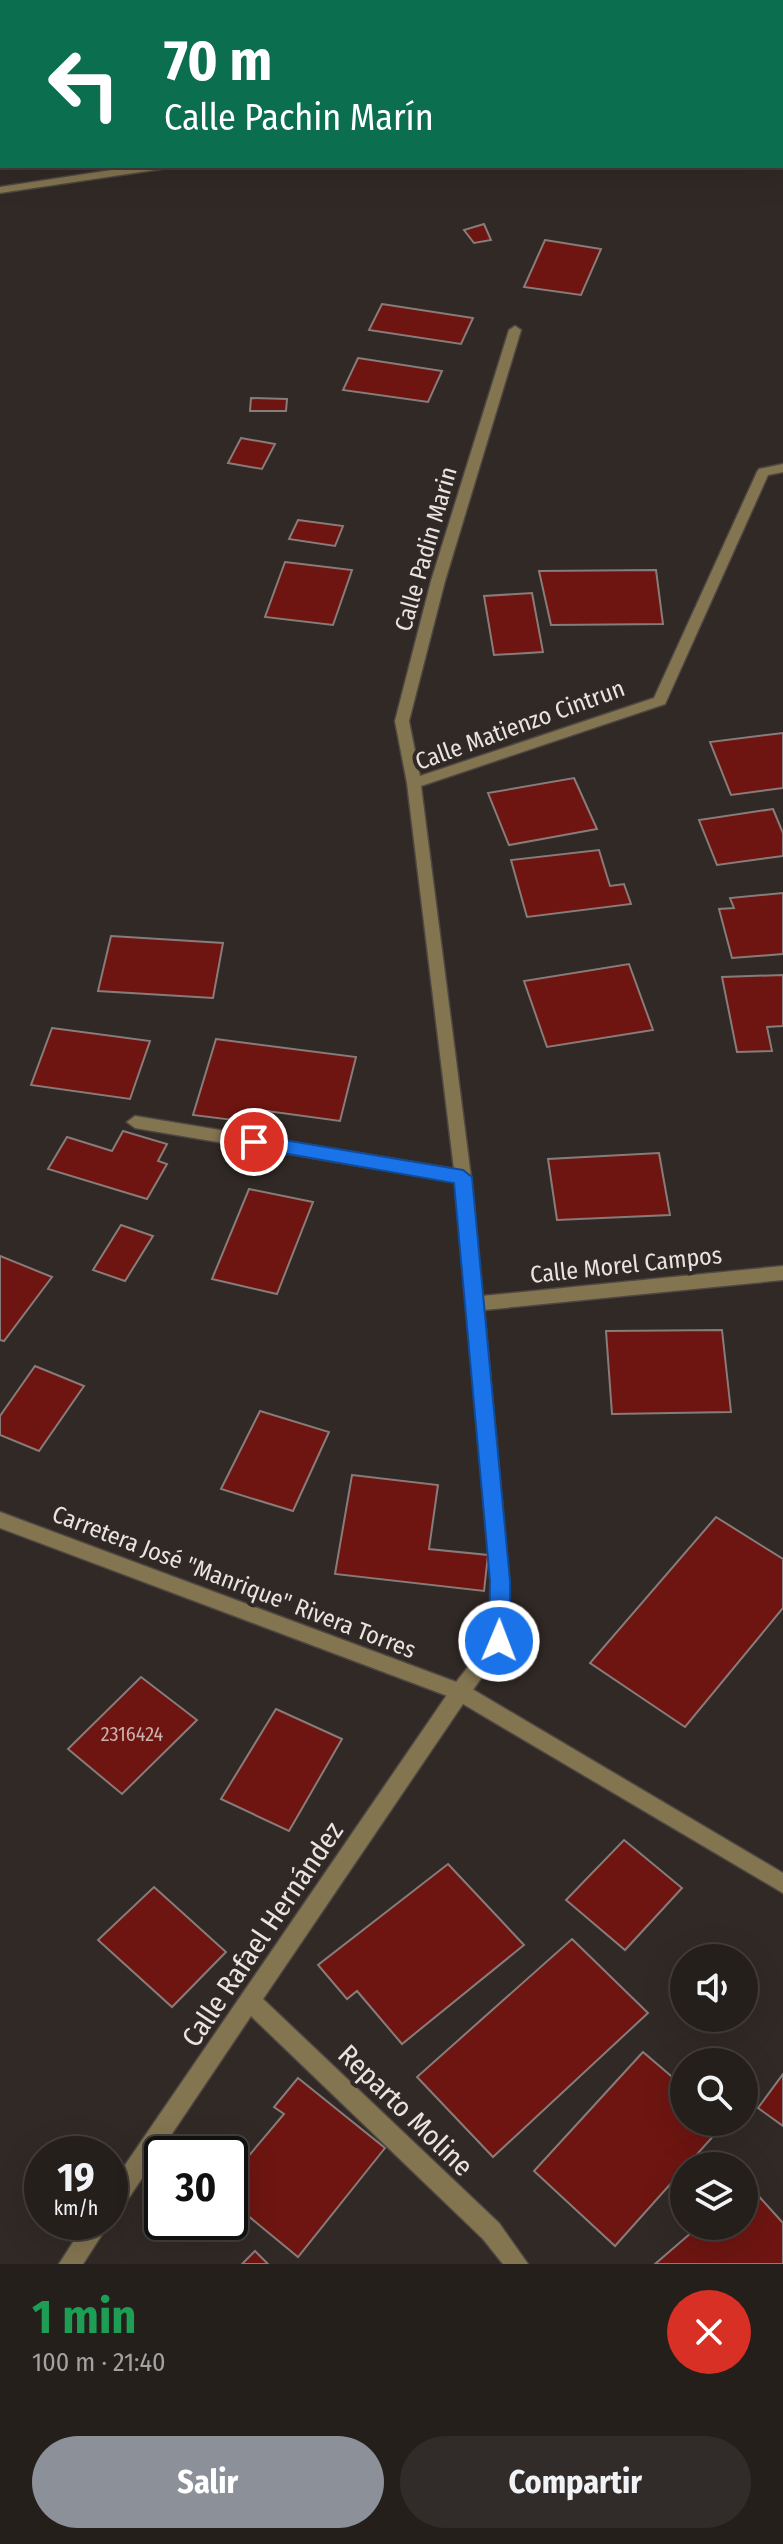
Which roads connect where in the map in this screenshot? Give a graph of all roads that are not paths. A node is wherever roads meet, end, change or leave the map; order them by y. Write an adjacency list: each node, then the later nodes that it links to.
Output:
1 (148, 168): 2 (street)
2 (0, 190)
3 (515, 330): 5 (street, Calle Padin Marin)
4 (783, 468): 5 (street, Calle Matienzo Cintrun)
5 (414, 783): 7 (street, Calle Matienzo Cintrun)
6 (135, 1122): 7 (street)
7 (463, 1177): 9 (street, Calle Matienzo Cintrun)
8 (783, 1273): 9 (street, Calle Morel Campos)
9 (474, 1304): 11 (street, Calle Rafael Hernández)
10 (0, 1520): 11 (street, Carretera José "Manrique" Rivera Torres)
11 (460, 1692): 12 (street, Carretera José "Manrique" Rivera Torres); 13 (street, Calle Rafael Hernández)
12 (783, 1884)
13 (251, 2002): 14 (street, Calle Rafael Hernández); 17 (street, Reparto Moline)
14 (128, 2180)
15 (87, 2240): 16 (street)
16 (70, 2264)
17 (517, 2264)

